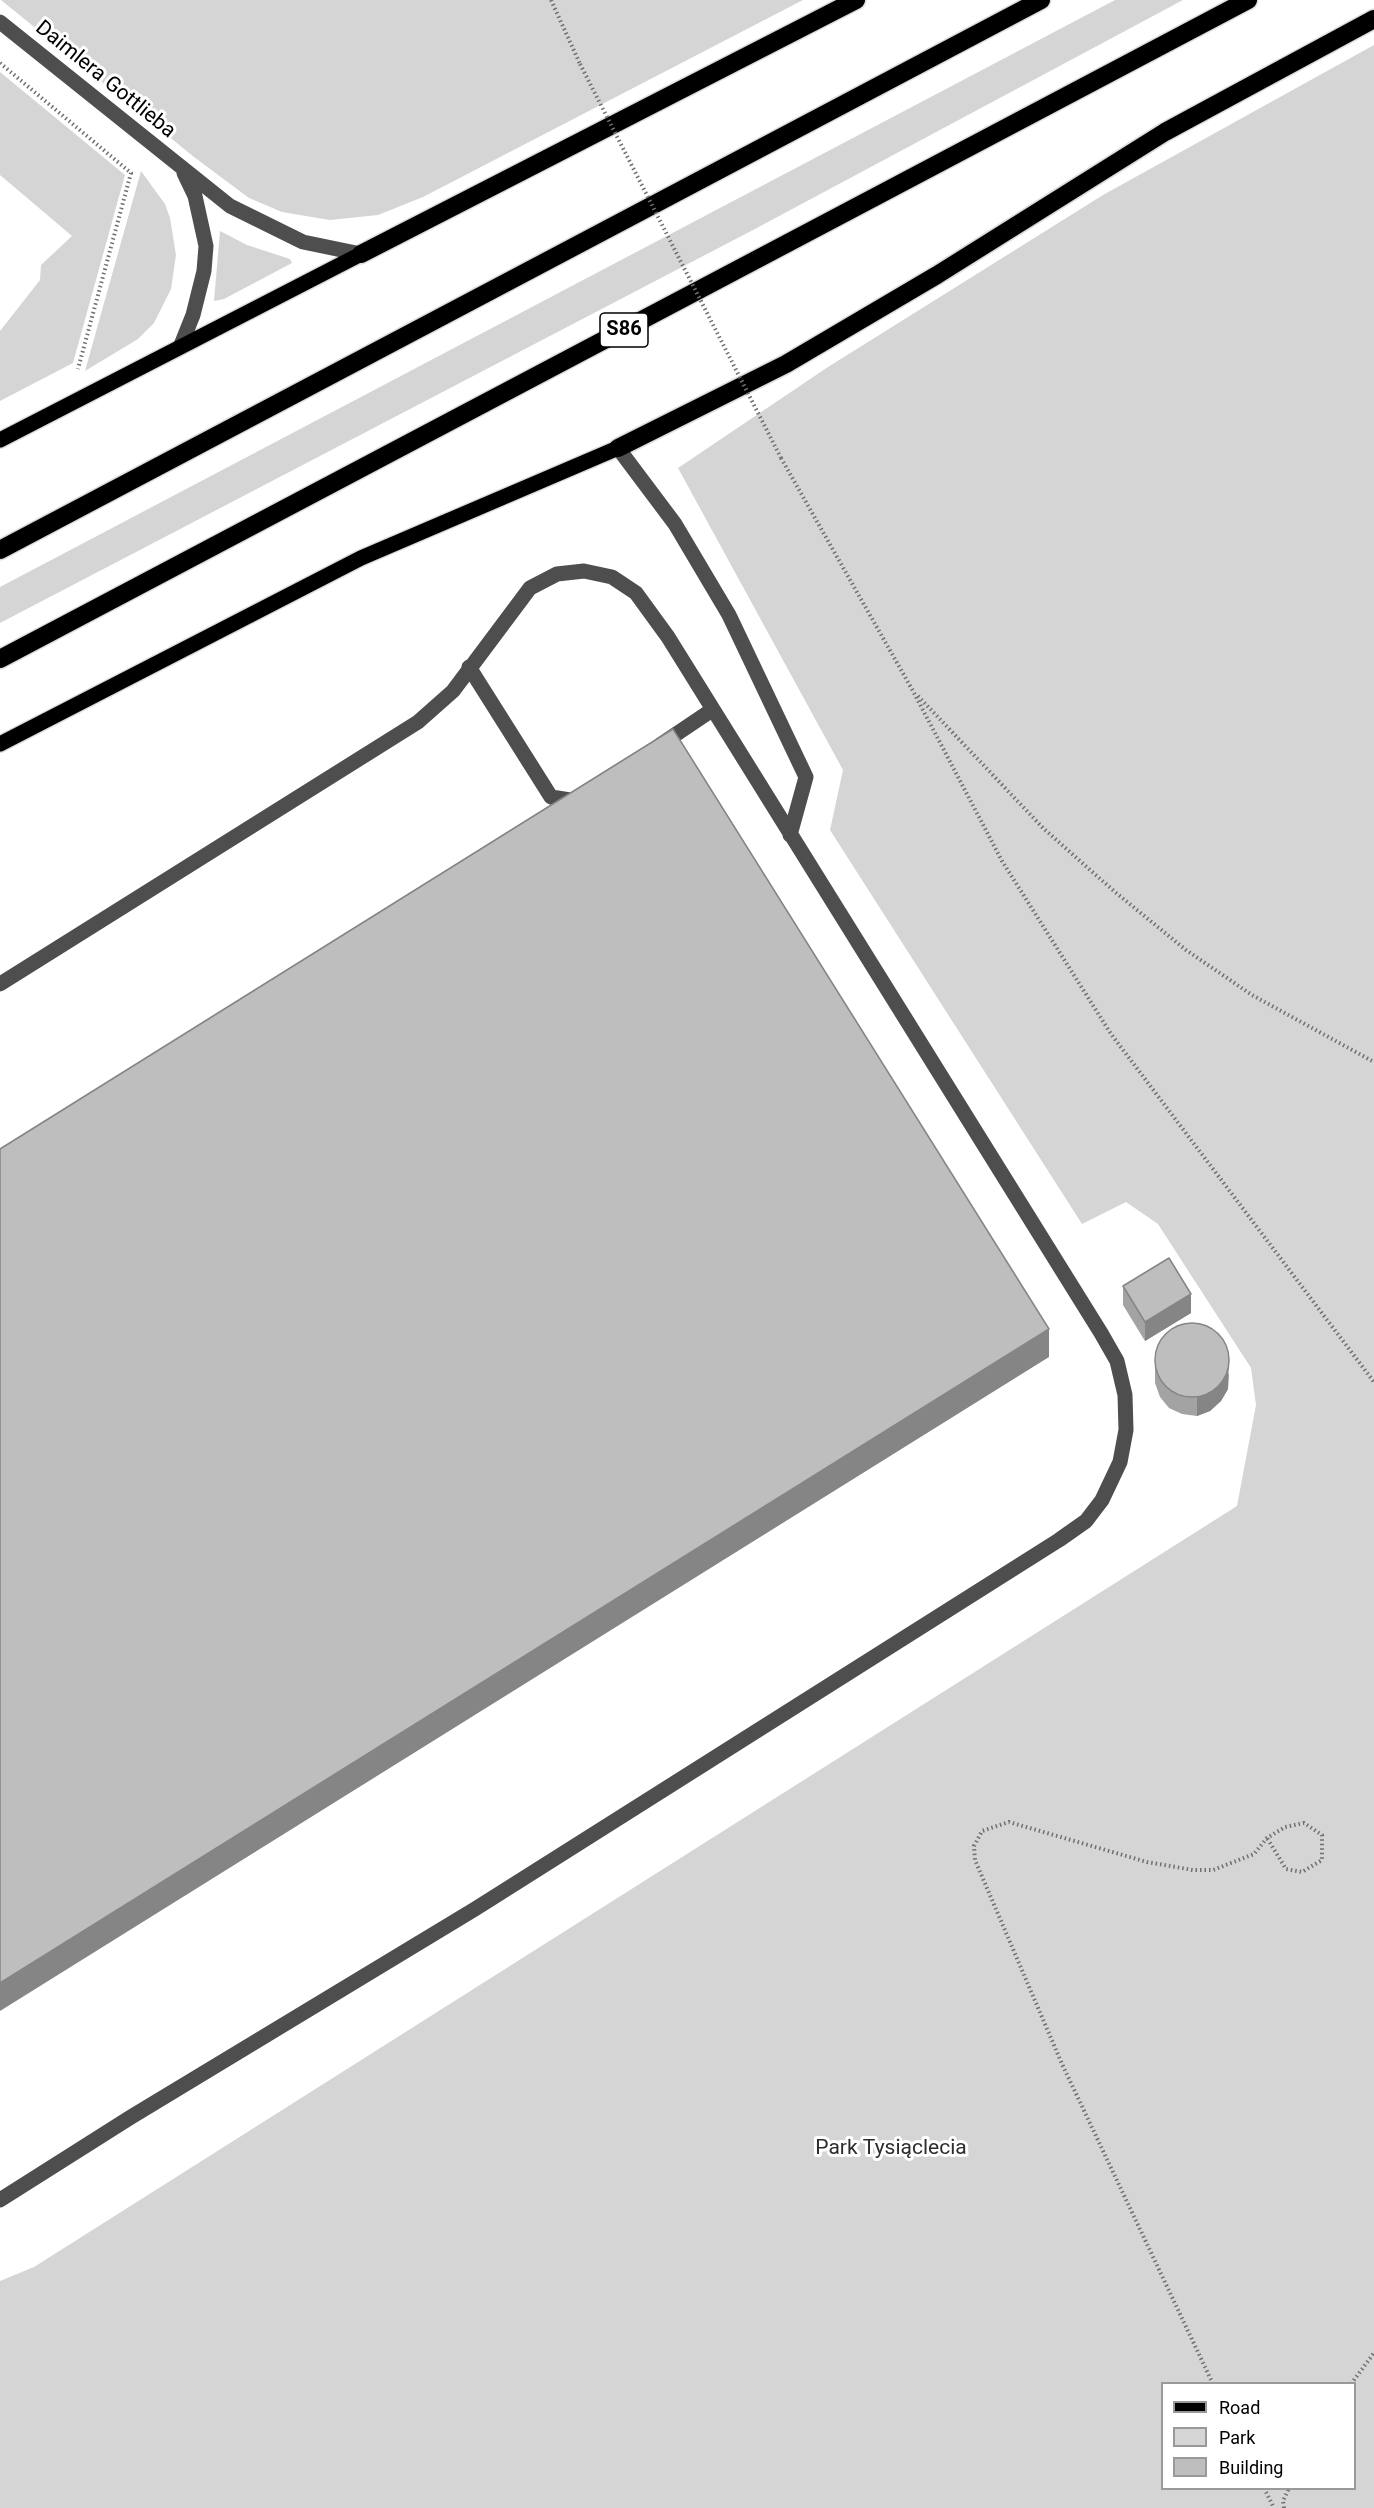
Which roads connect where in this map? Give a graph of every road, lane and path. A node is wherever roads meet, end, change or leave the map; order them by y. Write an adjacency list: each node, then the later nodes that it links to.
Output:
1 (551, 0): 17 (path, bridge)
2 (856, 0): 9 (highway)
3 (1041, 0): 14 (highway)
4 (1248, 0): 15 (highway, S86)
5 (1374, 19): 13 (highway)
6 (0, 22): 8 (street, Daimlera Gottlieba)
7 (0, 63): 11 (path)
8 (183, 170): 9 (street, Daimlera Gottlieba); 10 (street, Daimlera Gottlieba)
9 (361, 254): 10 (main road)
10 (181, 345): 12 (main road)
11 (68, 374)
12 (0, 440)
13 (618, 448): 19 (main road); 22 (street)
14 (0, 550)
15 (0, 659)
16 (469, 667): 18 (street); 21 (street); 23 (street)
17 (913, 691): 24 (path); 25 (path)
18 (712, 710): 20 (street); 22 (street)
19 (0, 744)
20 (646, 754)
21 (598, 788)
22 (790, 835): 27 (street)
23 (0, 984)
24 (1374, 1062)
25 (1374, 1382)
26 (1267, 1838): 26 (path); 29 (path)
27 (0, 2200)
28 (1374, 2353): 30 (path)
29 (1213, 2382)
30 (1352, 2382)
31 (1265, 2490): 33 (path)
32 (1287, 2490): 34 (path)
33 (1274, 2508)
34 (1284, 2508)

